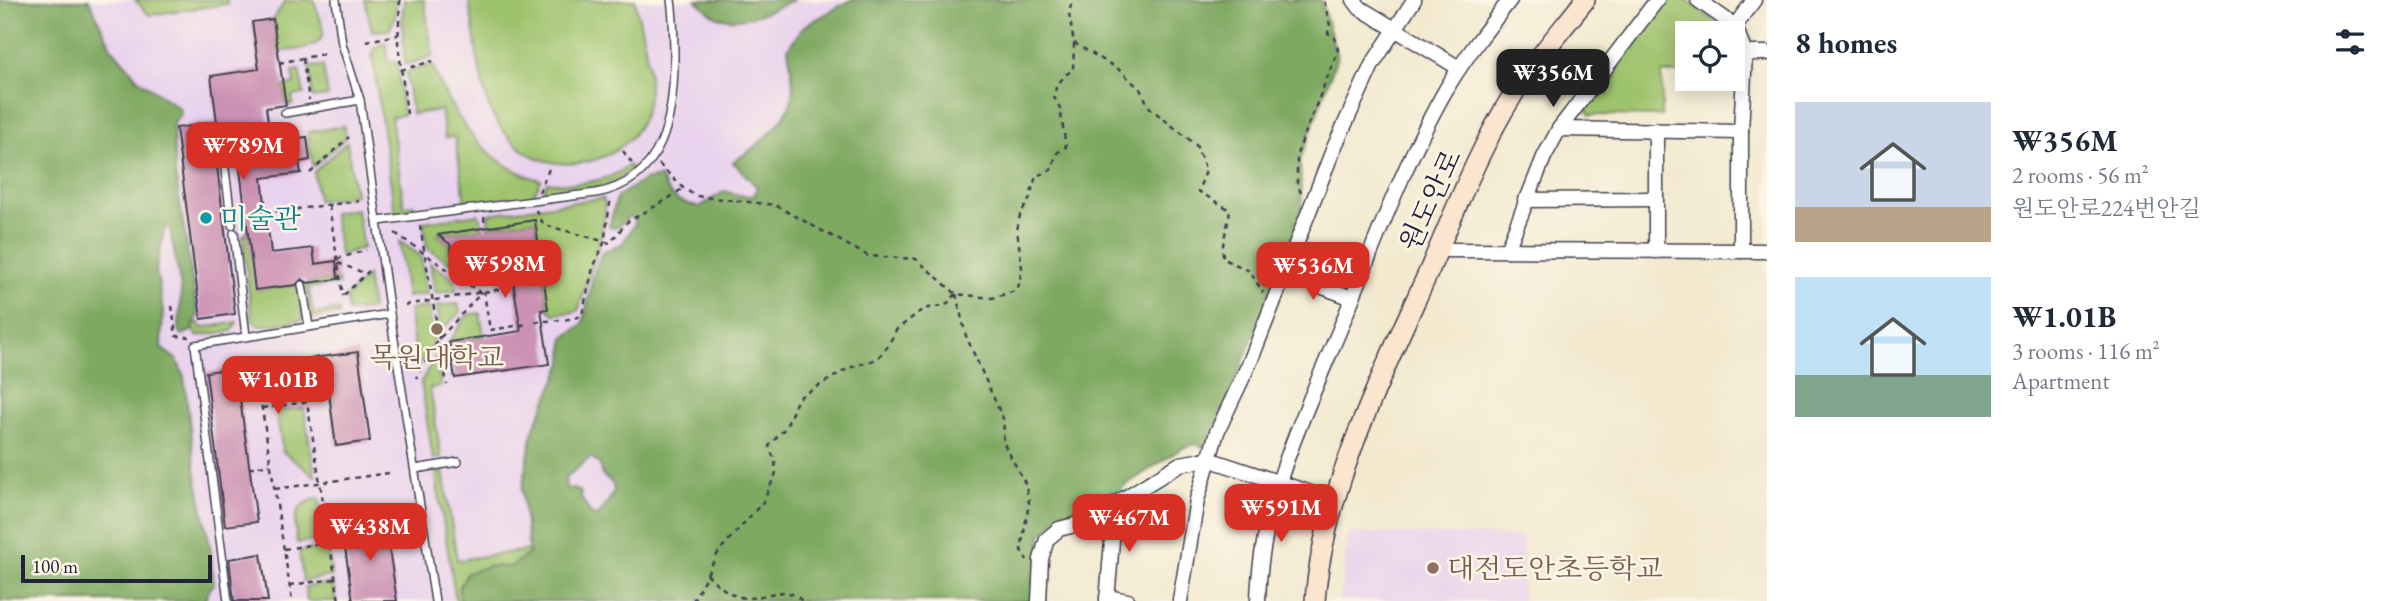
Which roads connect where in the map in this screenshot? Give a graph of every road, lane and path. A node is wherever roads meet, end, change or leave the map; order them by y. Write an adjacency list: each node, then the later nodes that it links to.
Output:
1 (336, 0): 29 (lane)
2 (400, 0): 16 (path)
3 (671, 0): 43 (lane)
4 (1072, 0): 18 (path)
5 (1324, 0): 49 (path)
6 (1354, 0): 15 (street)
7 (1414, 0): 15 (street)
8 (1510, 0): 25 (street)
9 (1585, 0): 59 (street, 원도안로)
10 (1657, 0): 32 (street)
11 (1699, 0): 13 (street)
12 (1754, 0): 14 (street)
13 (1728, 21)
14 (1739, 21)
15 (1395, 29): 25 (street); 49 (street)
16 (398, 35): 17 (path); 26 (path)
17 (366, 41)
18 (1074, 43): 71 (path); 72 (path)
19 (328, 53): 22 (path)
20 (1745, 53): 21 (street)
21 (1767, 53)
22 (303, 58): 24 (path); 28 (path)
23 (433, 61): 26 (path)
24 (279, 63)
25 (1459, 68): 73 (street)
26 (401, 70): 31 (path)
27 (1743, 91): 34 (street)
28 (309, 100)
29 (360, 100): 30 (lane); 54 (lane)
30 (285, 113)
31 (407, 114)
32 (1559, 129): 33 (street); 46 (street)
33 (1656, 130): 34 (street); 45 (street)
34 (1741, 131): 62 (street)
35 (349, 137): 41 (path)
36 (221, 138): 83 (lane)
37 (623, 151): 38 (path)
38 (631, 163)
39 (658, 163): 42 (path)
40 (549, 169): 44 (path)
41 (310, 173)
42 (683, 188): 57 (path); 71 (path)
43 (612, 191): 52 (lane); 57 (path)
44 (537, 195)
45 (1656, 199): 46 (street); 61 (street)
46 (1525, 200): 60 (street)
47 (359, 201): 48 (path)
48 (329, 205): 50 (path); 65 (path)
49 (1310, 211): 67 (street)
50 (266, 213)
51 (537, 213): 57 (path)
52 (418, 216): 54 (lane); 64 (path)
53 (484, 217): 55 (path)
54 (378, 221): 77 (lane)
55 (485, 226)
56 (395, 233): 64 (path)
57 (604, 243): 78 (path)
58 (366, 250): 65 (path)
59 (1438, 250): 60 (street); 99 (street, 원도안로)
60 (1507, 250): 61 (street)
61 (1656, 251): 62 (street)
62 (1741, 251): 63 (street)
63 (1767, 251)
64 (424, 254): 70 (path); 74 (path)
65 (337, 261): 65 (path)
66 (479, 261): 70 (path)
67 (1286, 273): 73 (street); 90 (street)
68 (302, 285): 80 (lane)
69 (514, 287): 70 (path)
70 (482, 292): 74 (path); 81 (path); 85 (path)
71 (956, 294): 103 (path); 104 (path)
72 (1264, 299)
73 (1352, 299): 97 (street)
74 (432, 300): 75 (path); 85 (path)
75 (405, 305)
76 (172, 306): 84 (path)
77 (390, 314): 80 (lane); 94 (lane)
78 (536, 322)
79 (528, 324): 81 (path)
80 (309, 326): 83 (lane)
81 (490, 330): 82 (path)
82 (491, 335)
83 (246, 336): 108 (lane)
84 (192, 337)
85 (439, 340): 86 (path); 87 (path)
86 (416, 377)
87 (446, 385)
88 (260, 396): 89 (path)
89 (262, 408): 92 (path); 96 (path)
90 (1208, 459): 97 (street); 100 (street); 116 (street)
91 (458, 462): 94 (lane)
92 (271, 464): 93 (path); 98 (path)
93 (249, 468)
94 (415, 469): 111 (lane)
95 (389, 473): 96 (path)
96 (320, 482): 98 (path); 101 (path)
97 (1278, 482): 99 (street); 117 (street)
98 (275, 489): 102 (path)
99 (1335, 501): 118 (street, 원도안로)
100 (1115, 504): 104 (street); 107 (street)
101 (329, 542): 102 (path); 105 (path)
102 (284, 549): 106 (path)
103 (706, 573): 112 (path); 113 (path)
104 (1040, 577): 114 (street)
105 (335, 579): 106 (path); 110 (path)
106 (289, 585): 109 (path)
107 (1107, 599): 115 (street)
108 (228, 601)
109 (292, 601)
110 (339, 601)
111 (435, 601)
112 (693, 601)
113 (802, 601)
114 (1039, 601)
115 (1128, 601)
116 (1180, 601)
117 (1258, 601)
118 (1315, 601)

